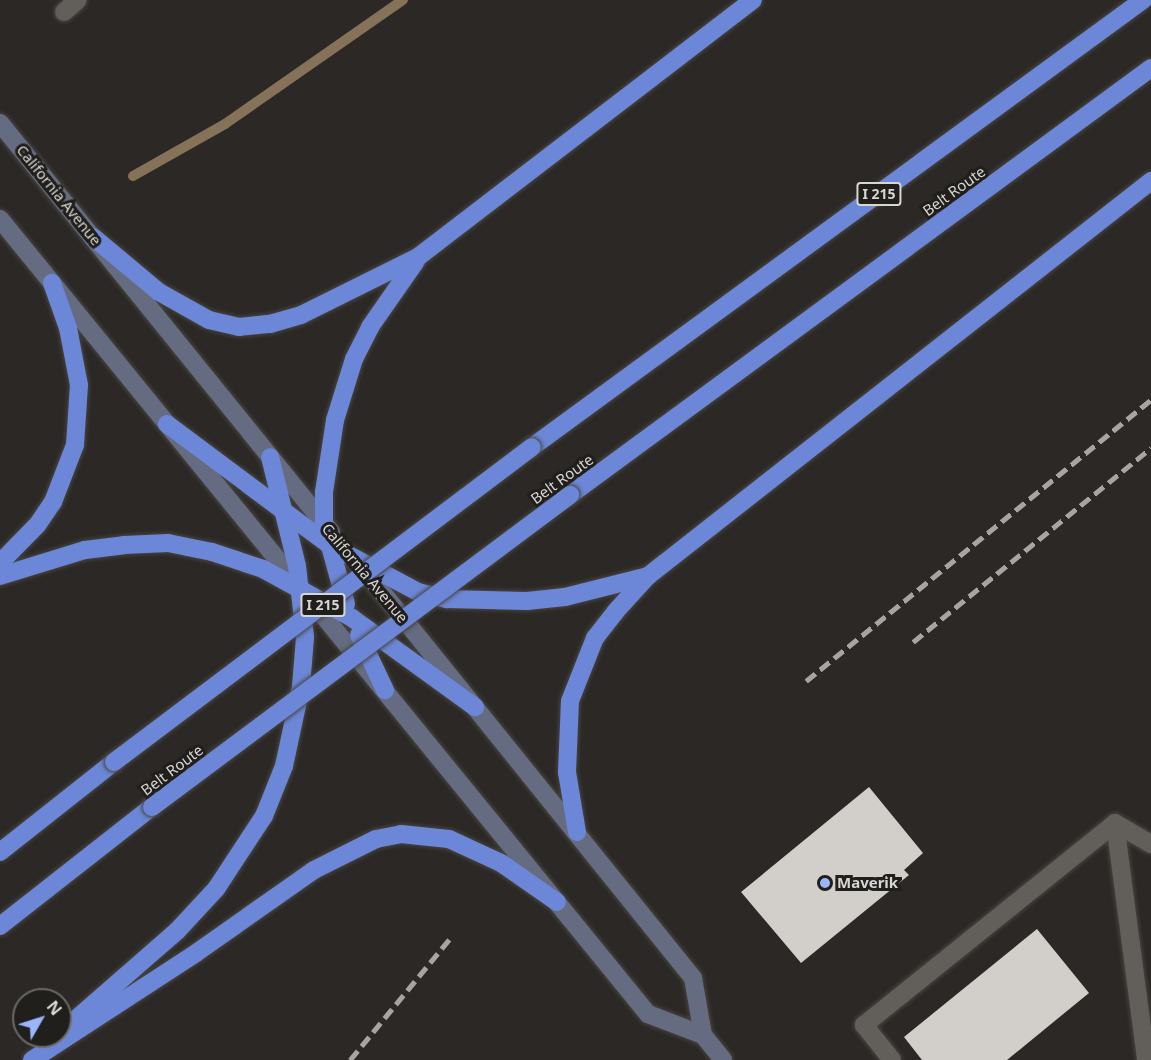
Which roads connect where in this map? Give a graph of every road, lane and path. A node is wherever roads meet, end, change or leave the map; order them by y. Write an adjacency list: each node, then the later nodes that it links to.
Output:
1 (753, 0): 8 (highway)
2 (1143, 0): 26 (highway, I 215, bridge)
3 (1151, 68): 28 (highway, Belt Route, bridge)
4 (0, 123): 7 (main road, California Avenue)
5 (1151, 181): 18 (highway)
6 (0, 219): 9 (main road)
7 (93, 237): 8 (highway); 11 (main road, California Avenue)
8 (418, 257): 13 (highway)
9 (52, 283): 10 (main road); 16 (highway)
10 (167, 424): 12 (highway); 19 (main road)
11 (270, 457): 12 (highway); 13 (main road, California Avenue)
12 (285, 514): 14 (highway); 19 (highway)
13 (324, 524): 14 (highway); 15 (main road, California Avenue)
14 (328, 544): 15 (highway); 20 (highway)
15 (356, 560): 18 (highway); 22 (main road, California Avenue)
16 (0, 564)
17 (0, 576): 19 (highway)
18 (648, 576): 24 (highway)
19 (301, 589): 20 (highway); 21 (main road); 29 (highway)
20 (351, 618): 21 (highway); 22 (highway)
21 (385, 690): 27 (main road)
22 (475, 707): 24 (main road, California Avenue)
23 (1115, 823): 25 (lane); 34 (lane); 35 (lane)
24 (577, 832): 30 (main road, California Avenue)
25 (1151, 844)
26 (0, 852)
27 (557, 902): 30 (main road); 32 (highway)
28 (0, 926)
29 (72, 1022)
30 (703, 1035): 33 (main road, California Avenue)
31 (44, 1048): 32 (highway)
32 (31, 1060)
33 (723, 1060)
34 (892, 1060)
35 (1146, 1060)

